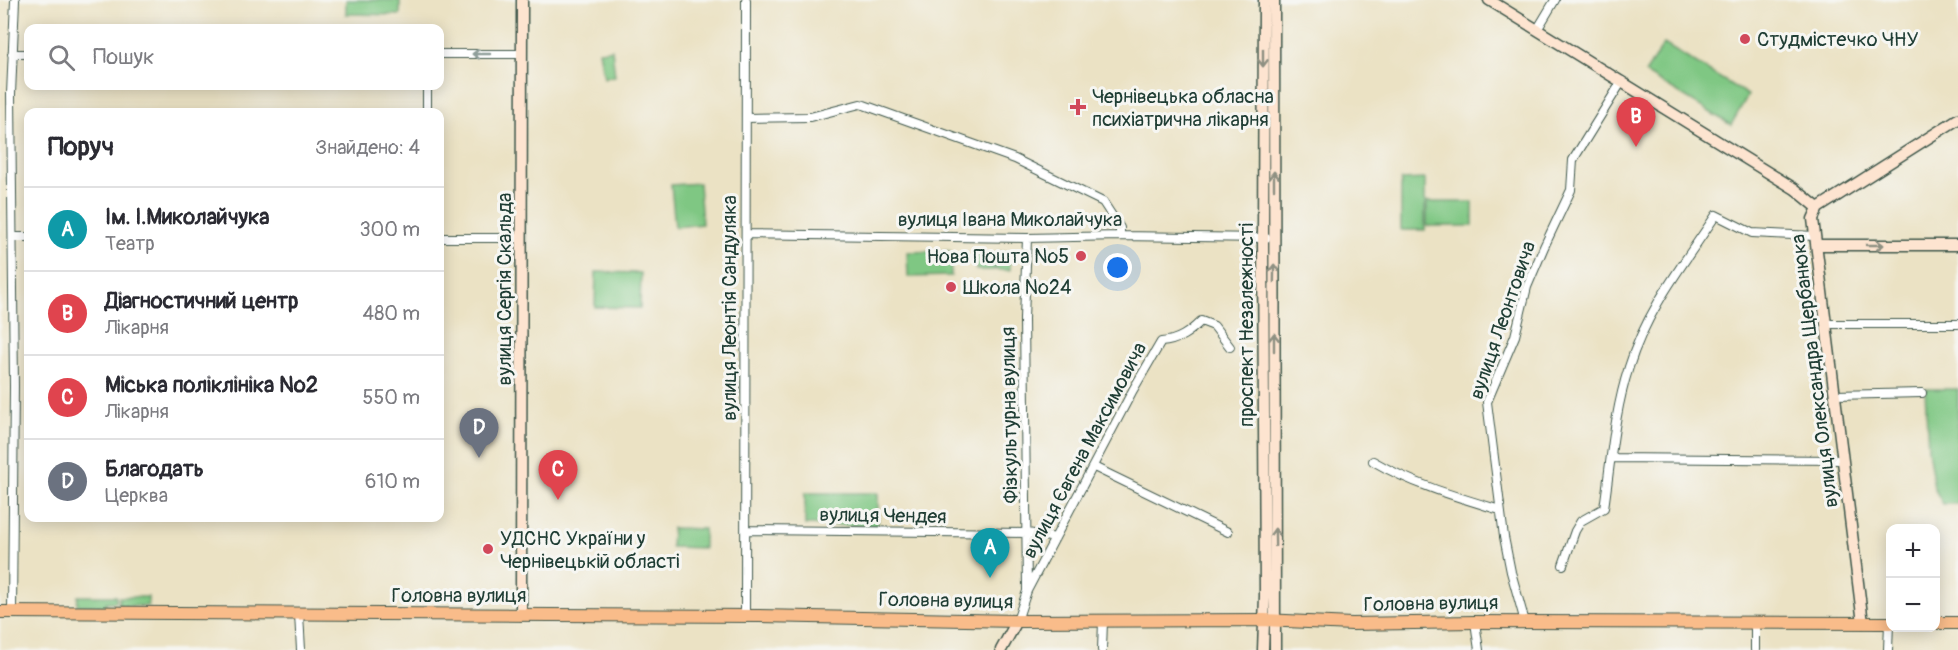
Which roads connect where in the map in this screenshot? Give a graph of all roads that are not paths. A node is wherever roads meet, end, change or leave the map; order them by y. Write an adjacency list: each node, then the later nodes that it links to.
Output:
1 (15, 0): 9 (street)
2 (522, 0): 12 (main road, вулиця Сергія Скальда)
3 (746, 0): 16 (street, вулиця Леонтія Сандуляка)
4 (1264, 0): 26 (main road, проспект Незалежності, one-way to 26)
5 (1274, 0): 26 (main road, проспект Незалежності, one-way to 5)
6 (1489, 0): 8 (main road)
7 (1555, 0): 8 (street)
8 (1537, 30): 13 (main road)
9 (12, 54): 10 (street); 21 (street)
10 (24, 54)
11 (444, 54): 12 (street, one-way to 11)
12 (522, 54): 24 (main road, вулиця Сергія Скальда)
13 (1622, 81): 18 (main road); 38 (street, вулиця Леонтовича)
14 (427, 90): 15 (street)
15 (427, 108)
16 (746, 118): 19 (street, вулиця Леонтія Сандуляка); 20 (street)
17 (1958, 119): 18 (main road, вулиця Олександра Щербанюка)
18 (1818, 208): 27 (main road, вулиця Олександра Щербанюка)
19 (746, 234): 25 (street, вулиця Івана Миколайчука); 39 (street, вулиця Леонтія Сандуляка)
20 (1120, 236): 25 (street, вулиця Івана Миколайчука); 26 (street, вулиця Івана Миколайчука)
21 (13, 237): 22 (street); 45 (street)
22 (24, 237)
23 (444, 238): 24 (street)
24 (522, 238): 47 (main road, вулиця Сергія Скальда)
25 (1028, 238): 41 (street, Фізкультурна вулиця)
26 (1268, 238): 49 (main road, проспект Незалежності)
27 (1816, 241): 28 (main road, one-way to 28); 29 (main road, вулиця Олександра Щербанюка); 34 (street)
28 (1958, 245)
29 (1827, 324): 30 (street); 33 (main road, вулиця Олександра Щербанюка)
30 (1958, 324)
31 (1230, 347): 37 (street, вулиця Євгена Максимовича)
32 (1922, 393): 33 (street)
33 (1835, 395): 35 (main road, вулиця Олександра Щербанюка)
34 (1611, 458): 35 (street); 43 (street)
35 (1843, 460): 55 (main road, вулиця Олександра Щербанюка)
36 (1373, 461): 38 (street)
37 (1094, 467): 40 (street); 42 (street, вулиця Євгена Максимовича)
38 (1500, 510): 53 (street, вулиця Леонтовича)
39 (746, 530): 41 (street, вулиця Чендея); 48 (street, вулиця Леонтія Сандуляка)
40 (1228, 532)
41 (1028, 533): 42 (street, вулиця Чендея); 44 (street, Фізкультурна вулиця)
42 (1056, 538): 44 (street, вулиця Євгена Максимовича)
43 (1563, 565)
44 (1027, 591): 50 (street, вулиця Євгена Максимовича)
45 (6, 612): 46 (main road, Головна вулиця)
46 (299, 614): 47 (main road, Головна вулиця); 60 (street)
47 (521, 615): 48 (main road, Головна вулиця)
48 (745, 616): 50 (main road, Головна вулиця)
49 (1270, 620): 51 (main road, Головна вулиця); 52 (main road, Головна вулиця); 63 (main road, проспект Незалежності); 64 (main road, проспект Незалежності)
50 (1017, 621): 51 (main road, Головна вулиця); 61 (main road)
51 (1103, 621): 62 (street)
52 (1474, 622): 53 (main road, Головна вулиця); 65 (street)
53 (1525, 622): 54 (main road, Головна вулиця)
54 (1755, 623): 55 (main road, Головна вулиця); 66 (street)
55 (1863, 623): 56 (main road, Головна вулиця)
56 (1886, 623)
57 (1940, 623): 58 (main road)
58 (1958, 623)
59 (1889, 632): 67 (street)
60 (301, 650)
61 (1001, 650)
62 (1102, 650)
63 (1263, 650)
64 (1275, 650)
65 (1479, 650)
66 (1755, 650)
67 (1888, 650)

